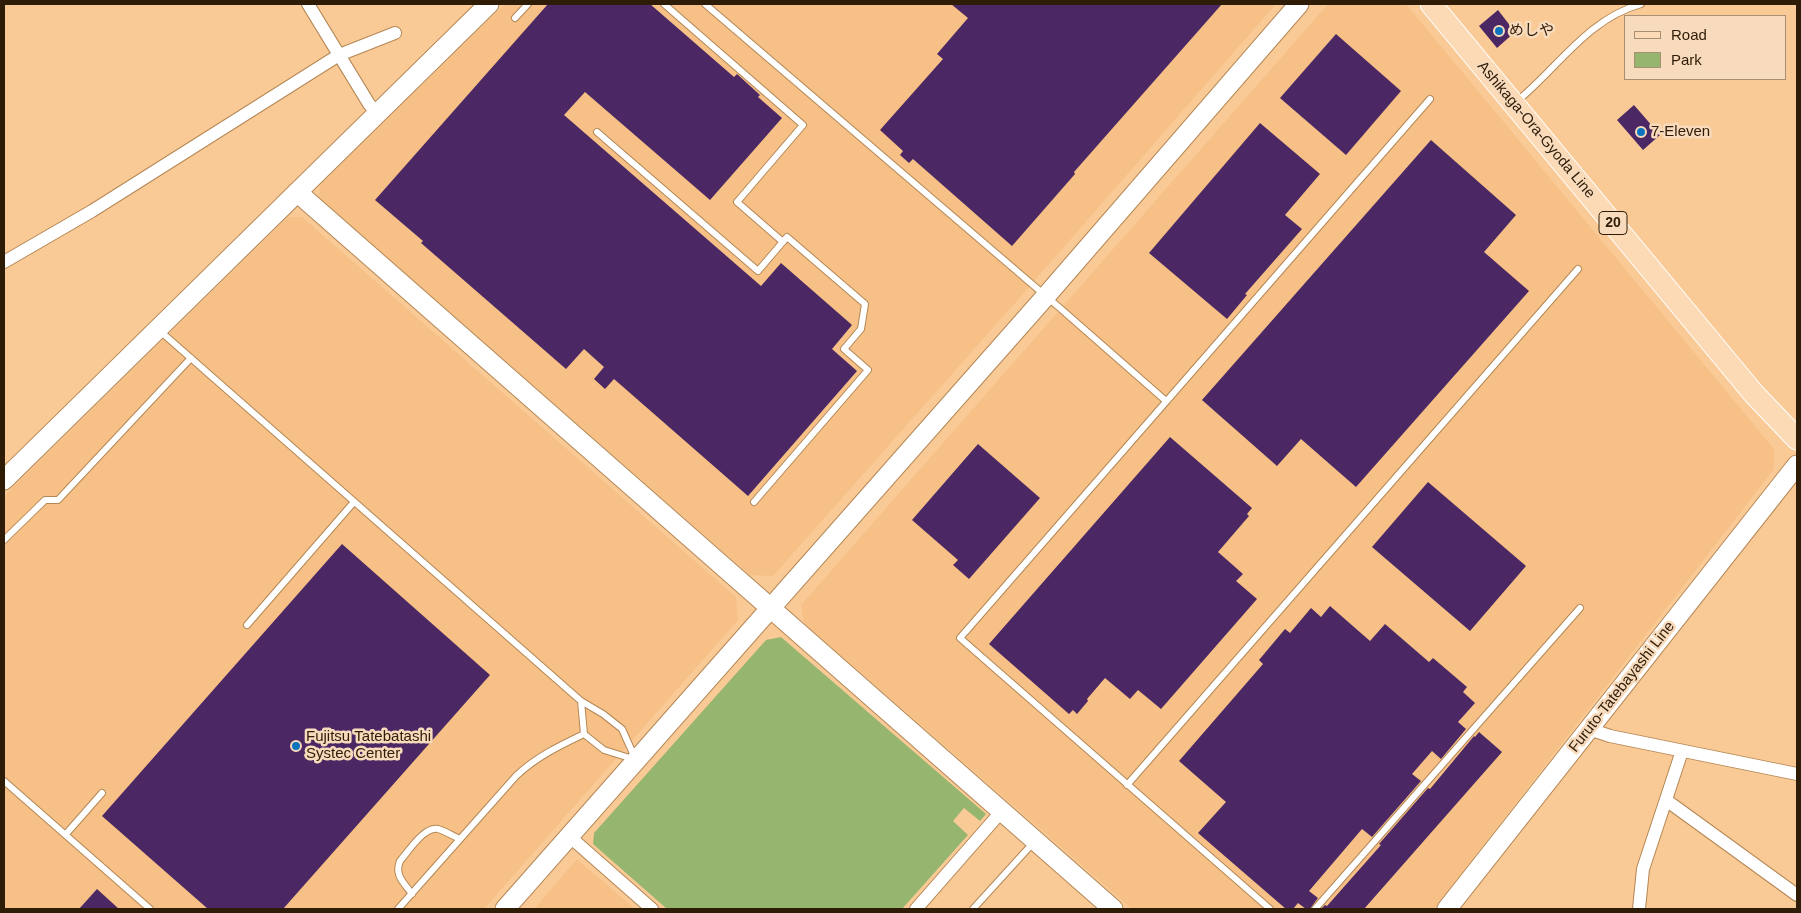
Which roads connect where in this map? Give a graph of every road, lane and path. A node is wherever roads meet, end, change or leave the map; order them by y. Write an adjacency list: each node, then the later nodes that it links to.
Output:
1 (308, 4): 11 (street)
2 (489, 4): 14 (street)
3 (528, 4): 9 (lane)
4 (664, 4): 17 (lane)
5 (705, 4): 20 (lane)
6 (1299, 4): 20 (street)
7 (1431, 4): 13 (main road, Ashikaga-Ora-Gyoda Line / 20)
8 (1641, 4): 13 (lane)
9 (515, 18)
10 (395, 33): 11 (street)
11 (339, 54): 14 (street); 18 (street)
12 (1430, 99): 23 (lane)
13 (1514, 104): 24 (main road, Ashikaga-Ora-Gyoda Line / 20)
14 (377, 113): 16 (street)
15 (597, 132): 17 (lane)
16 (296, 192): 21 (street); 30 (street)
17 (783, 242): 28 (lane)
18 (4, 262)
19 (1578, 269): 40 (lane)
20 (1046, 296): 23 (lane); 30 (street)
21 (157, 328): 22 (lane); 26 (street)
22 (191, 358): 27 (lane); 29 (lane)
23 (1166, 401): 40 (lane)
24 (1797, 440)
25 (1797, 465): 34 (street, Furuto-Tatebayashi Line)
26 (4, 480)
27 (354, 502): 32 (lane); 33 (lane)
28 (754, 502)
29 (4, 540)
30 (769, 608): 37 (street); 43 (street)
31 (1580, 608): 58 (lane)
32 (247, 625)
33 (581, 701): 35 (lane); 37 (lane)
34 (1589, 729): 36 (street); 59 (street, Furuto-Tatebayashi Line)
35 (584, 734): 37 (lane); 46 (lane)
36 (1682, 751): 38 (street); 42 (street)
37 (636, 760): 45 (street)
38 (1797, 774)
39 (4, 781): 44 (lane)
40 (1128, 784): 57 (lane)
41 (102, 793): 44 (lane)
42 (1666, 800): 49 (street); 60 (street)
43 (1001, 812): 47 (street); 54 (street)
44 (66, 834): 50 (lane)
45 (569, 836): 52 (street); 53 (street)
46 (460, 839): 48 (lane); 48 (lane)
47 (1034, 841): 55 (lane); 56 (street)
48 (412, 894): 51 (lane)
49 (1797, 895)
50 (150, 909)
51 (398, 909)
52 (505, 909)
53 (652, 909)
54 (916, 909)
55 (973, 909)
56 (1113, 909)
57 (1270, 909)
58 (1315, 909)
59 (1448, 909)
60 (1639, 909)

